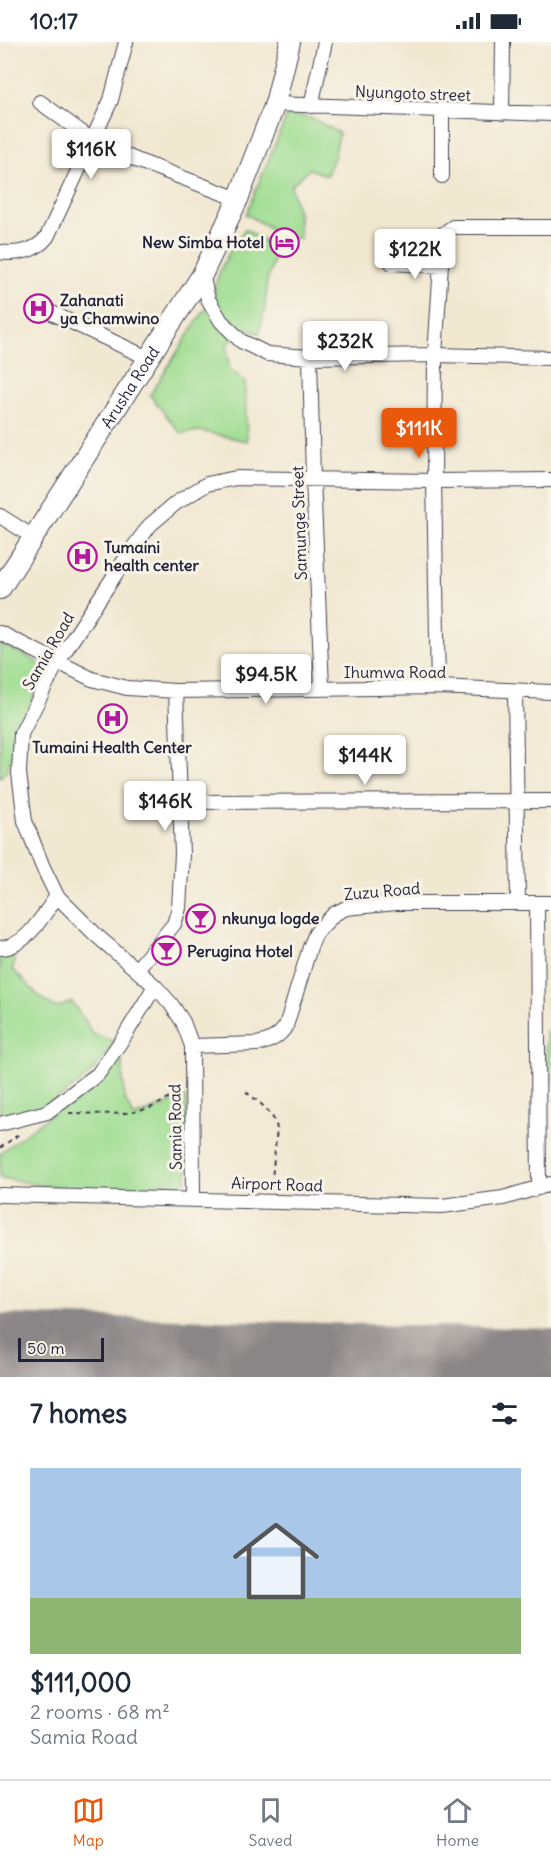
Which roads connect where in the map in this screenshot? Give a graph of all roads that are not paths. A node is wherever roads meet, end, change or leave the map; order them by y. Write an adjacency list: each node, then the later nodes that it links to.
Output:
1 (126, 42): 11 (street)
2 (290, 42): 6 (highway, Arusha Road)
3 (325, 42): 7 (street)
4 (503, 42): 9 (street)
5 (40, 102): 11 (street)
6 (275, 104): 7 (street, Nyungoto street); 13 (highway, Arusha Road)
7 (311, 106): 8 (street, Nyungoto street)
8 (442, 111): 9 (street, Nyungoto street); 12 (street)
9 (502, 113): 10 (street, Nyungoto street)
10 (551, 114)
11 (92, 140): 13 (street); 15 (street)
12 (442, 176)
13 (238, 199): 18 (highway, Arusha Road)
14 (551, 227): 17 (street)
15 (0, 252)
16 (392, 263): 17 (street)
17 (441, 266): 20 (street)
18 (202, 275): 21 (highway, Arusha Road); 22 (street)
19 (52, 313): 21 (street)
20 (435, 356): 22 (street); 23 (street); 26 (street)
21 (148, 357): 28 (highway, Arusha Road)
22 (310, 357): 24 (street, Samunge Street)
23 (551, 358)
24 (313, 478): 26 (street, Samia Road); 31 (street, Samia Road); 33 (street, Samunge Street)
25 (551, 480): 26 (street, Samia Road)
26 (434, 481): 32 (street)
27 (0, 516): 28 (street)
28 (35, 538): 29 (highway, Arusha Road)
29 (0, 589)
30 (0, 633): 31 (street, Ihumwa Road)
31 (57, 663): 34 (street, Ihumwa Road); 40 (street, Samia Road)
32 (438, 687): 33 (street, Ihumwa Road); 35 (street, Ihumwa Road)
33 (322, 688): 34 (street, Ihumwa Road)
34 (176, 691): 38 (street)
35 (515, 691): 36 (street, Ihumwa Road); 39 (street)
36 (551, 692)
37 (551, 801): 39 (street)
38 (178, 802): 39 (street); 44 (street)
39 (516, 802): 41 (street)
40 (57, 896): 43 (street); 44 (street, Samia Road)
41 (518, 903): 42 (street, Zuzu Road); 46 (street, Zuzu Road)
42 (544, 903): 48 (street)
43 (0, 948)
44 (137, 969): 45 (street, Samia Road)
45 (155, 986): 46 (street, Samia Road); 47 (street)
46 (192, 1046): 50 (street, Samia Road)
47 (0, 1124)
48 (545, 1186): 50 (street, Airport Road)
49 (0, 1195): 50 (street, Airport Road)
50 (193, 1199)

